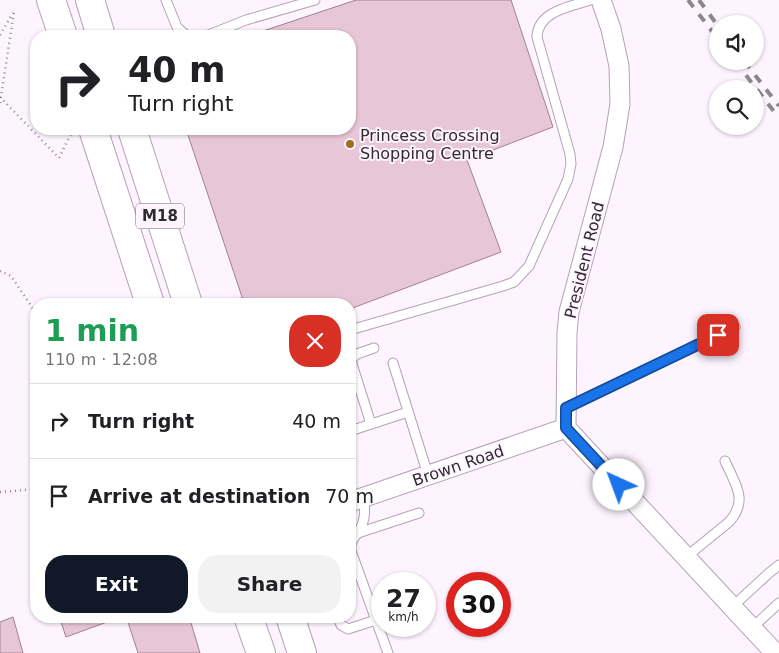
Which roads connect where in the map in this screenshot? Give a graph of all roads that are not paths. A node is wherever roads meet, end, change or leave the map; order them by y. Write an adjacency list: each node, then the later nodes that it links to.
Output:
1 (50, 0): 7 (main road)
2 (90, 0): 8 (main road)
3 (166, 0): 9 (lane)
4 (315, 0): 10 (lane)
5 (590, 0): 16 (lane)
6 (601, 0): 21 (street, President Road)
7 (61, 30)
8 (99, 30)
9 (180, 30)
10 (221, 30)
11 (95, 135): 13 (main road, M18)
12 (134, 135): 14 (main road, M18)
13 (148, 298)
14 (186, 298)
15 (735, 327): 21 (lane)
16 (356, 328)
17 (374, 348): 18 (lane)
18 (356, 355)
19 (393, 363): 22 (lane)
20 (356, 376): 23 (lane)
21 (566, 408): 24 (street, President Road)
22 (408, 412): 23 (lane); 27 (lane)
23 (372, 424): 25 (lane)
24 (566, 428): 27 (street, Brown Road); 32 (street)
25 (356, 429)
26 (725, 461): 32 (lane)
27 (428, 475): 28 (street, Brown Road)
28 (357, 500): 30 (lane)
29 (418, 513): 31 (lane)
30 (356, 531)
31 (356, 536)
32 (686, 557): 37 (street)
33 (356, 564): 36 (lane)
34 (779, 565): 37 (lane)
35 (779, 603): 42 (lane)
36 (371, 606)
37 (732, 607): 42 (street)
38 (371, 622): 41 (lane)
39 (250, 623): 44 (main road)
40 (292, 623): 45 (main road)
41 (340, 623)
42 (752, 628): 47 (street)
43 (382, 637): 46 (lane)
44 (260, 653)
45 (302, 653)
46 (388, 653)
47 (775, 653)

